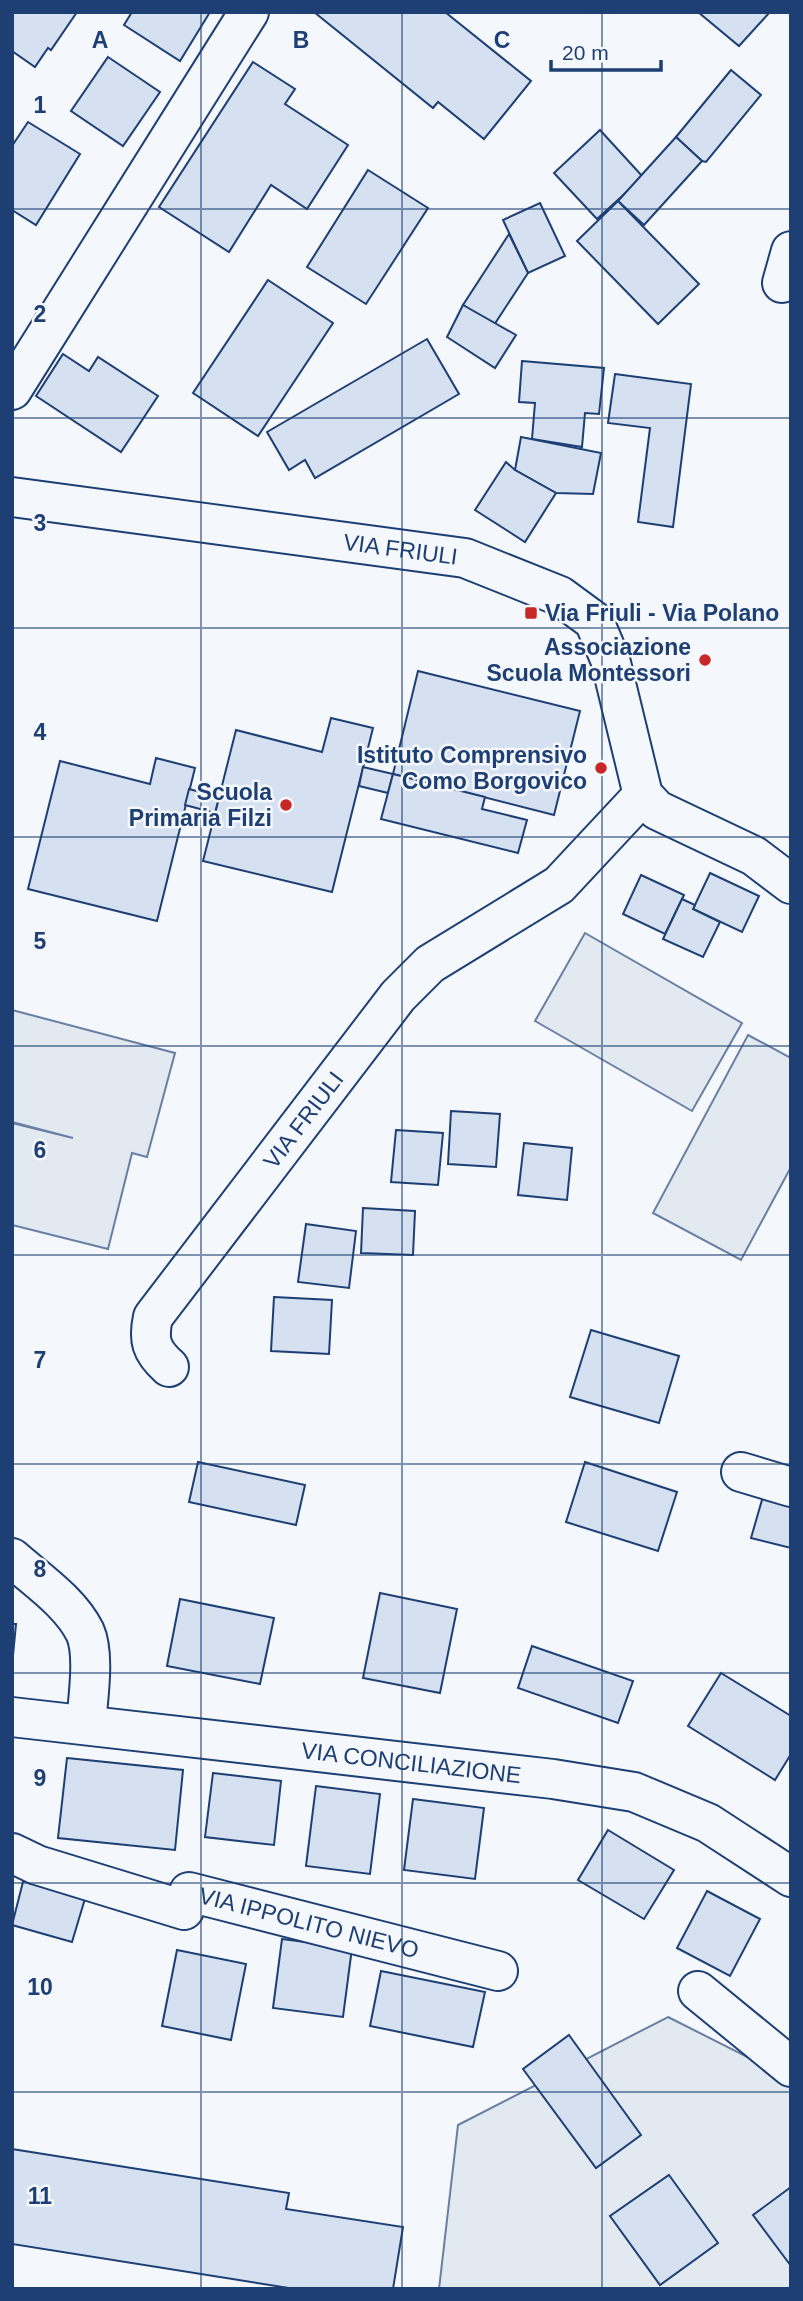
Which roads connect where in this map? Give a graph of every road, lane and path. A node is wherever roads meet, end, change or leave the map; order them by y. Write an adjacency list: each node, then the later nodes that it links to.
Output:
1 (249, 12): 2 (street)
2 (12, 390)
3 (12, 497): 4 (street, VIA FRIULI)
4 (643, 795): 5 (street); 6 (street, VIA FRIULI)
5 (791, 884)
6 (169, 1367)
7 (741, 1472): 8 (street)
8 (791, 1487)
9 (12, 1558): 11 (street)
10 (12, 1717): 11 (street, VIA CONCILIAZIONE)
11 (86, 1724): 13 (street, VIA CONCILIAZIONE)
12 (12, 1853): 14 (street, VIA IPPOLITO NIEVO)
13 (791, 1877)
14 (498, 1971)
15 (698, 1991): 16 (street)
16 (791, 2067)

